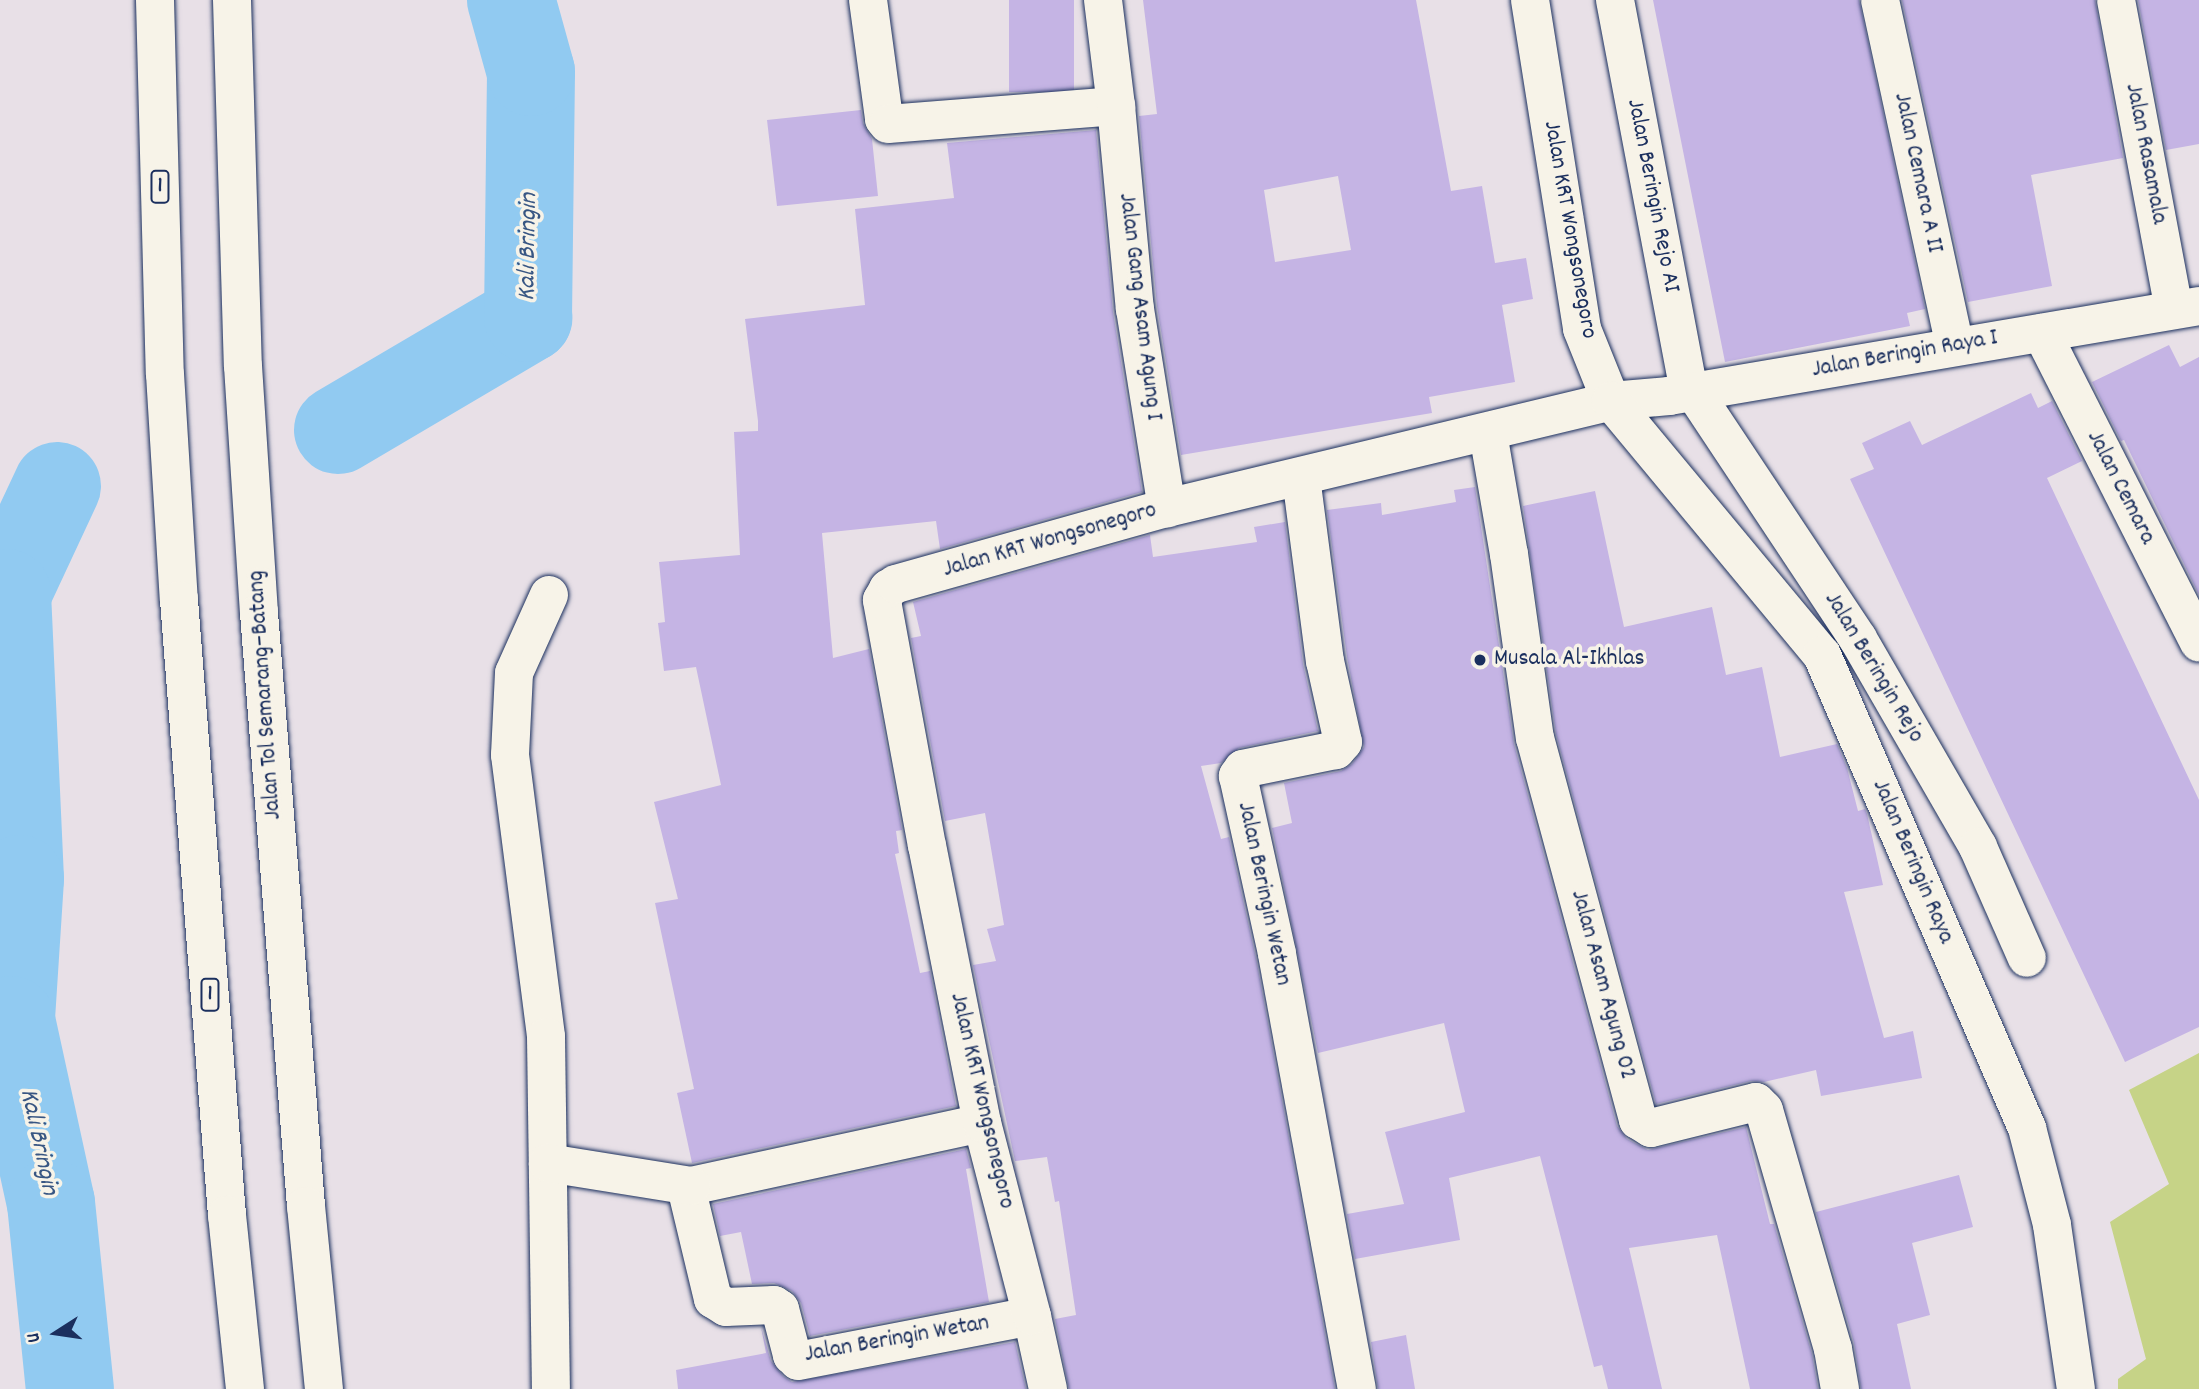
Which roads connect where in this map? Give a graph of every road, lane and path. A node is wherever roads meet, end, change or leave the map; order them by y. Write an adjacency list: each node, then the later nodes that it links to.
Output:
1 (155, 0): 25 (main road, 1)
2 (232, 0): 26 (main road, Jalan Tol Semarang–Batang)
3 (868, 0): 9 (main road)
4 (1103, 0): 9 (main road, Jalan Gang Asam Agung I)
5 (1530, 0): 14 (main road, Jalan KRT Wongsonegoro)
6 (1615, 0): 13 (main road, Jalan Beringin Rejo AI)
7 (1880, 0): 12 (main road, Jalan Cemara A II)
8 (2116, 0): 10 (main road, Jalan Rasamala)
9 (1116, 106): 17 (main road, Jalan Gang Asam Agung I)
10 (2186, 307): 11 (main road, Jalan Beringin Raya I)
11 (2042, 333): 12 (main road, Jalan Beringin Raya I); 19 (main road, Jalan Cemara)
12 (1955, 346): 13 (main road, Jalan Beringin Raya I)
13 (1691, 392): 14 (main road, Jalan Beringin Raya I); 20 (main road, Jalan Beringin Rejo)
14 (1611, 401): 15 (main road, Jalan KRT Wongsonegoro); 31 (main road, Jalan Beringin Raya)
15 (1488, 433): 16 (main road, Jalan KRT Wongsonegoro); 30 (main road, Jalan Asam Agung 02)
16 (1301, 477): 17 (main road, Jalan KRT Wongsonegoro); 29 (main road, Jalan Beringin Wetan)
17 (1167, 508): 21 (main road, Jalan KRT Wongsonegoro)
18 (549, 595): 22 (main road)
19 (2199, 643)
20 (2027, 958)
21 (982, 1123): 23 (main road); 24 (main road, Jalan KRT Wongsonegoro)
22 (548, 1163): 23 (main road); 27 (main road)
23 (691, 1186): 24 (main road, Jalan Beringin Wetan)
24 (1032, 1316): 28 (main road, Jalan KRT Wongsonegoro)
25 (245, 1389)
26 (324, 1389)
27 (551, 1389)
28 (1048, 1389)
29 (1357, 1389)
30 (1840, 1389)
31 (2076, 1389)

